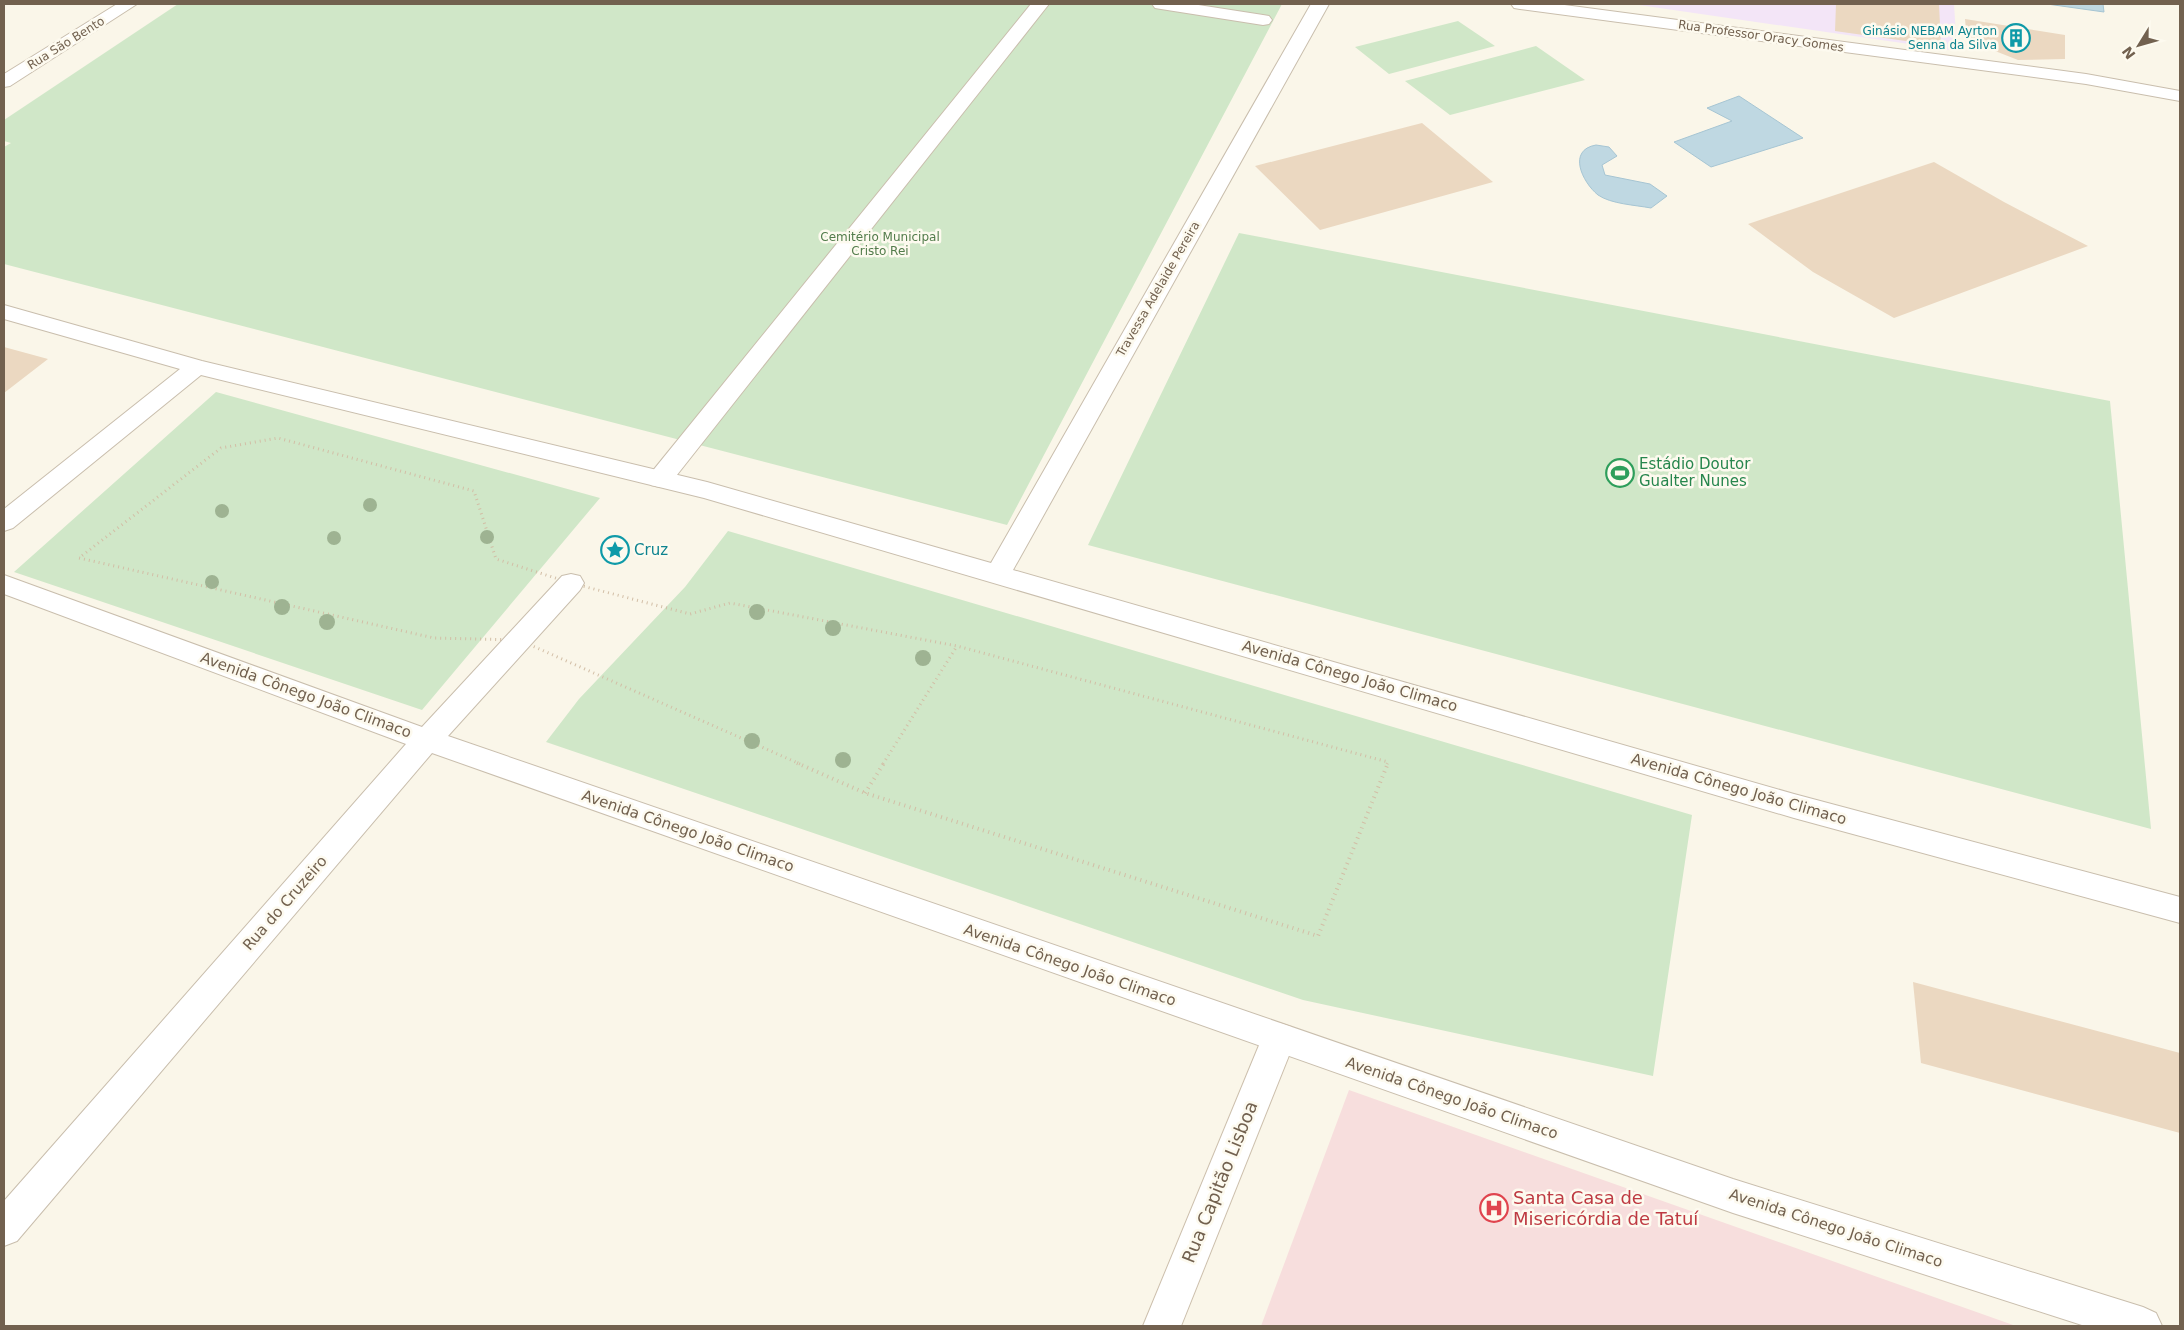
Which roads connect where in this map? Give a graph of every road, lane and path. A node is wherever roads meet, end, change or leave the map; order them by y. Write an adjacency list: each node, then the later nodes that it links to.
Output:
1 (128, 4): 7 (street, Rua São Bento)
2 (1040, 4): 11 (street)
3 (1161, 4): 6 (street)
4 (1320, 4): 13 (street, Travessa Adelaide Pereira)
5 (1520, 4): 8 (street, Rua Professor Oracy Gomes)
6 (1263, 20)
7 (4, 82)
8 (2180, 96)
9 (4, 312): 10 (street, Avenida Cônego João Climaco)
10 (197, 368): 11 (street, Avenida Cônego João Climaco); 12 (street)
11 (660, 479): 13 (street, Avenida Cônego João Climaco)
12 (4, 522)
13 (997, 575): 20 (street, Avenida Cônego João Climaco)
14 (571, 583): 16 (street, Rua do Cruzeiro); 16 (path); 17 (path)
15 (4, 584): 18 (street, Avenida Cônego João Climaco)
16 (519, 640): 18 (street, Rua do Cruzeiro); 19 (path)
17 (957, 646): 19 (path); 19 (path)
18 (427, 740): 21 (street, Avenida Cônego João Climaco); 22 (street, Rua do Cruzeiro)
19 (865, 794)
20 (2180, 910)
21 (1279, 1038): 23 (street, Avenida Cônego João Climaco); 24 (street, Rua Capitão Lisboa)
22 (4, 1228)
23 (2093, 1318): 25 (street, Avenida Cônego João Climaco)
24 (1162, 1326)
25 (2142, 1326)

